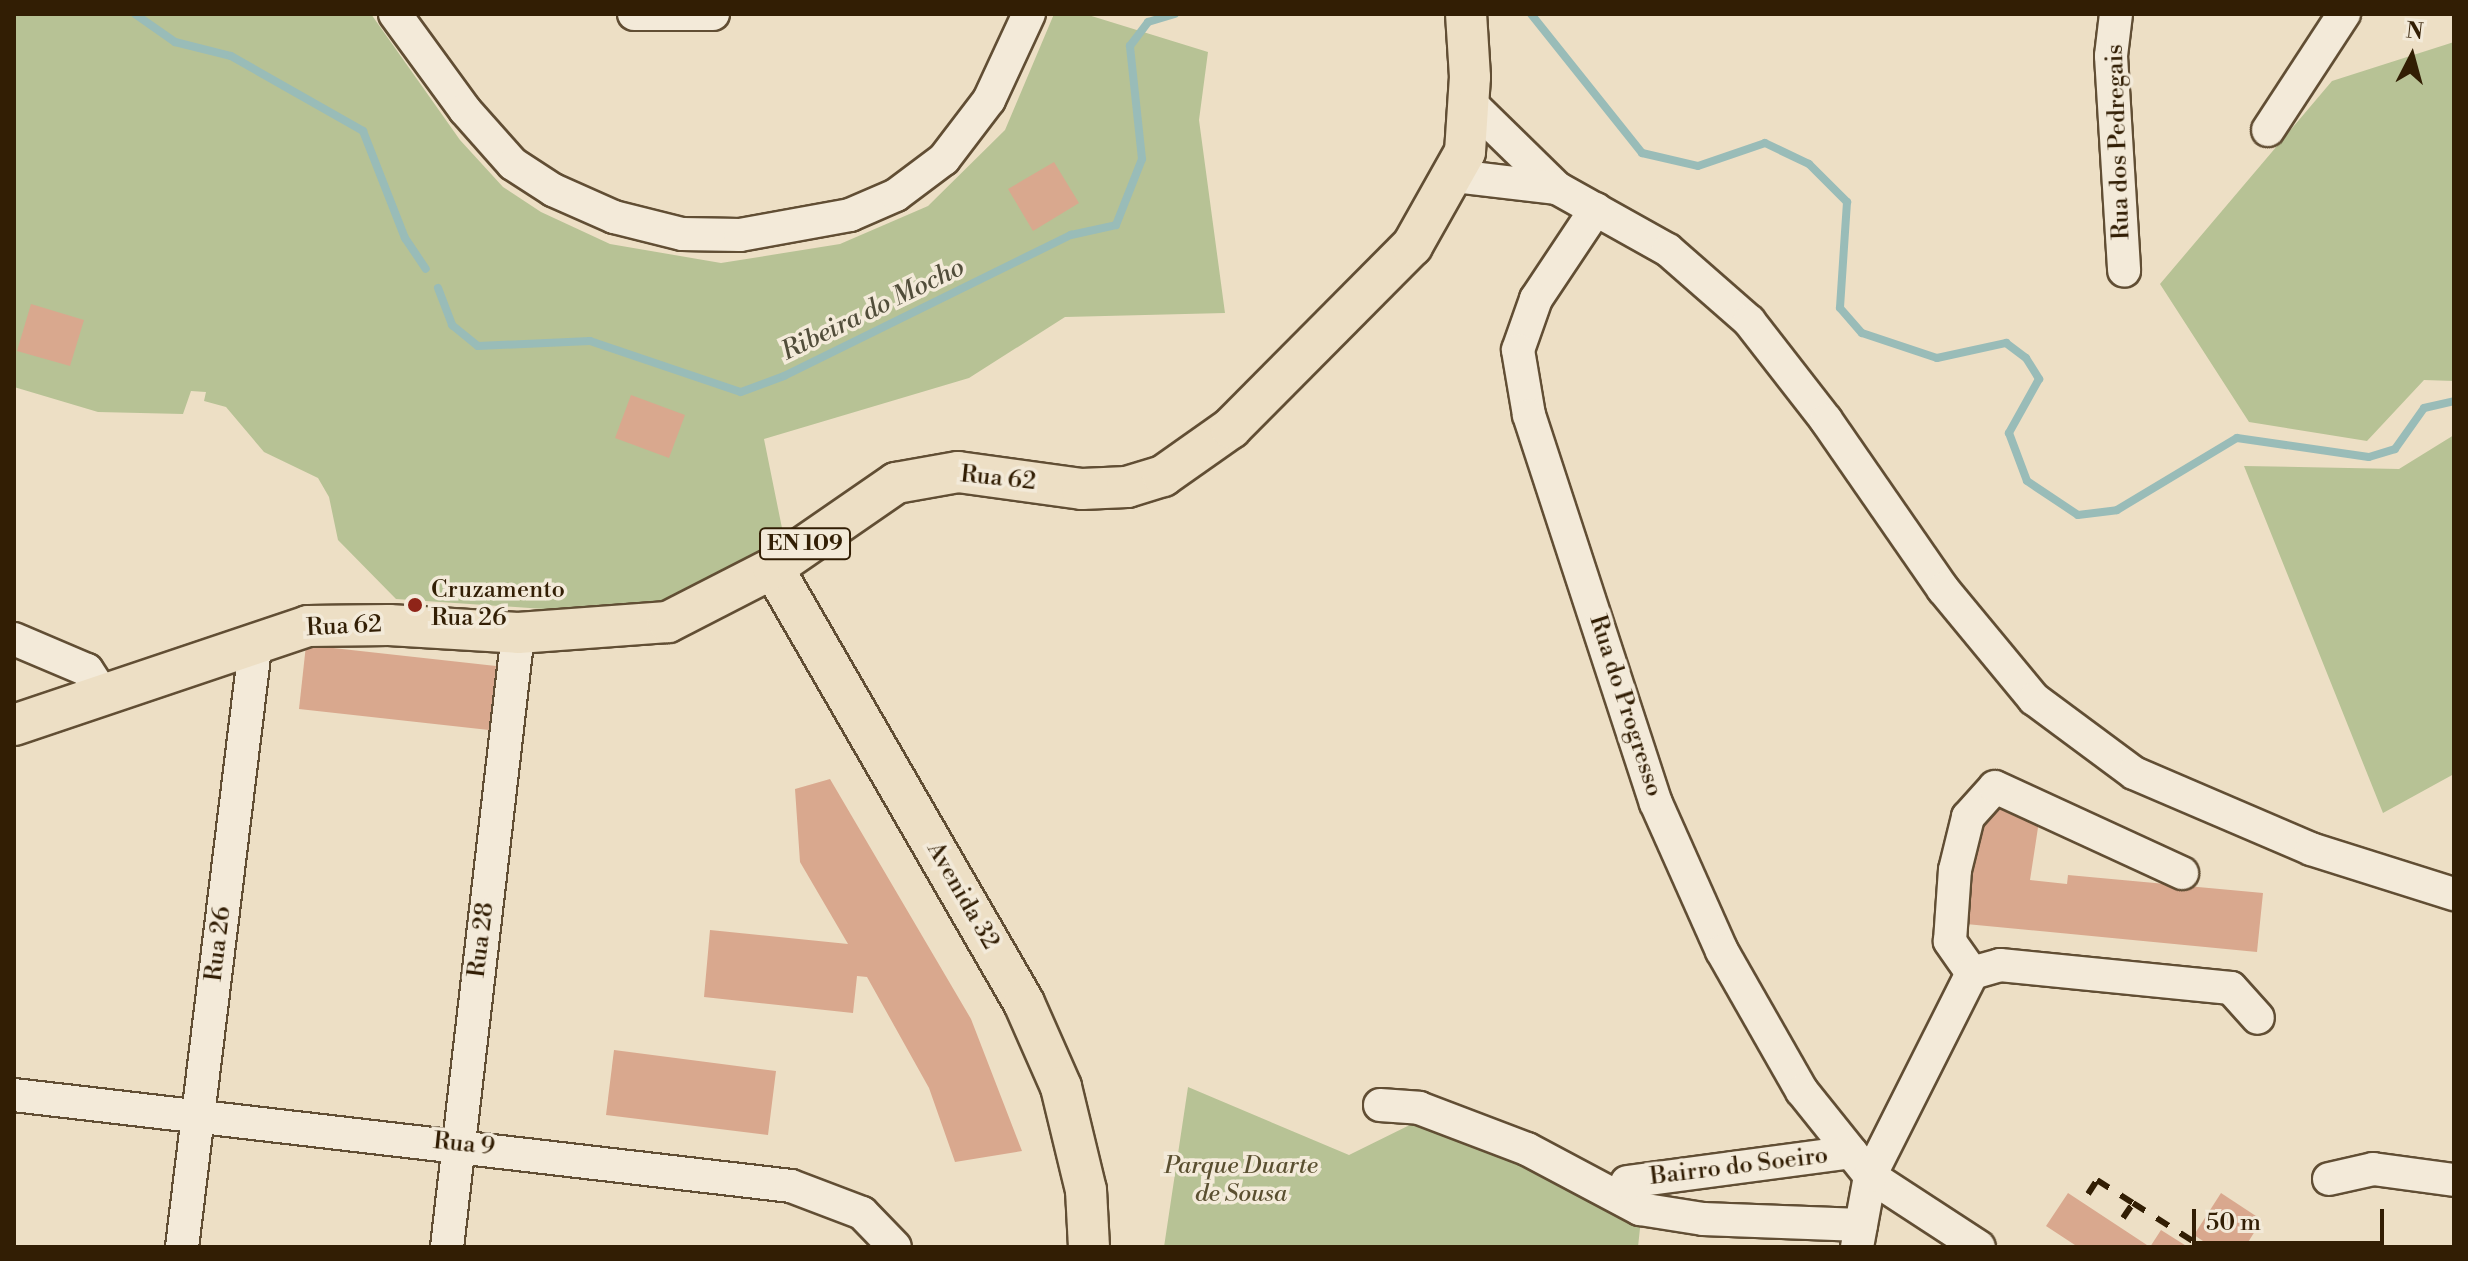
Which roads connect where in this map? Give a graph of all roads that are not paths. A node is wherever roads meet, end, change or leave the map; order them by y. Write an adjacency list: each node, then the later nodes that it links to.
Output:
1 (395, 14): 4 (street)
2 (634, 14): 3 (street)
3 (713, 14)
4 (1029, 14)
5 (1466, 14): 8 (main road, Rua 62 / EN 109)
6 (2116, 14): 13 (street, Rua dos Pedregais)
7 (2344, 14): 9 (street)
8 (1470, 85): 10 (main road, Rua 62 / EN 109); 11 (street)
9 (2268, 130)
10 (1455, 176): 11 (street); 14 (main road, Rua 62 / EN 109)
11 (1557, 188): 12 (street)
12 (1596, 209): 21 (street); 28 (street, Rua do Progresso)
13 (2124, 271)
14 (773, 568): 15 (main road, Rua 62 / EN 109); 36 (main road, Avenida 32)
15 (518, 633): 17 (main road, Rua 62 / EN 109); 27 (street, Rua 28)
16 (14, 639): 18 (street)
17 (256, 640): 18 (main road, Rua 62 / EN 109); 26 (street, Rua 26)
18 (103, 695): 19 (main road, Rua 62 / EN 109)
19 (14, 725)
20 (2182, 873): 22 (street)
21 (2454, 894)
22 (1972, 973): 23 (street); 28 (street)
23 (2258, 1018)
24 (14, 1095): 26 (street, Rua 9)
25 (1380, 1105): 32 (street)
26 (198, 1118): 27 (street, Rua 9); 33 (street, Rua 26)
27 (459, 1143): 34 (street, Rua 28); 35 (street, Rua 9)
28 (1860, 1164): 31 (street, Bairro do Soeiro); 32 (street); 37 (street, Rua do Progresso)
29 (2329, 1179): 30 (street)
30 (2454, 1180)
31 (1627, 1182)
32 (1859, 1236)
33 (182, 1247)
34 (447, 1247)
35 (895, 1247)
36 (1089, 1247)
37 (1979, 1247)

